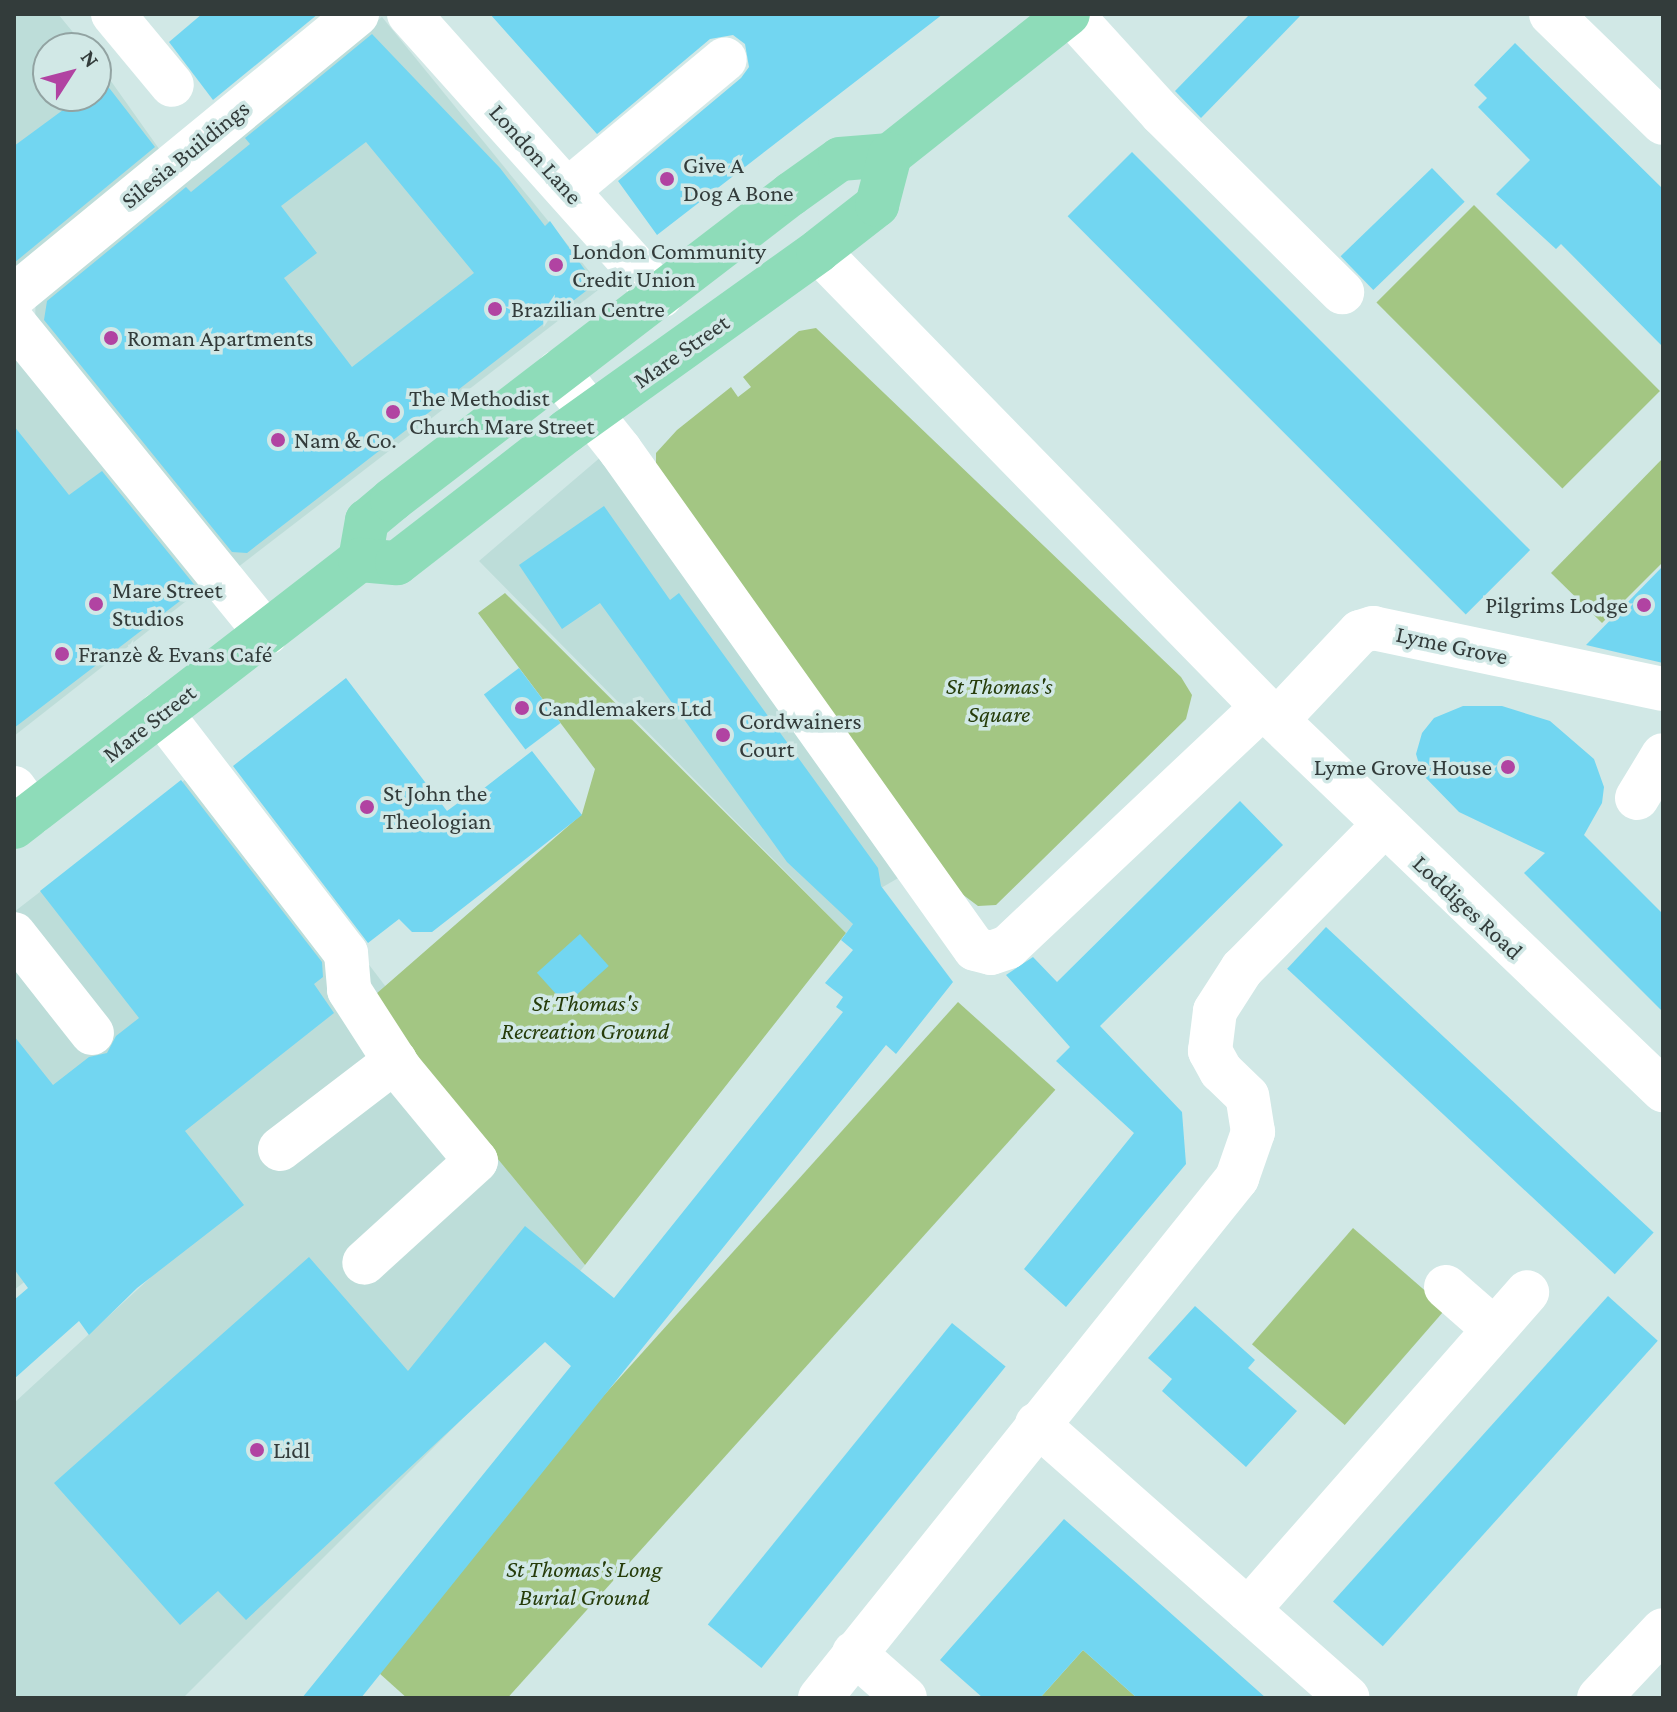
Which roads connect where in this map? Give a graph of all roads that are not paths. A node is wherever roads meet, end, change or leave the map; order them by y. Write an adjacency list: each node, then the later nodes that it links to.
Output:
1 (113, 14): 7 (street)
2 (357, 14): 13 (street, Silesia Buildings)
3 (409, 14): 10 (street, London Lane)
4 (1551, 14): 8 (street)
5 (1054, 18): 9 (main road); 12 (street)
6 (725, 59): 10 (street)
7 (172, 85)
8 (1663, 123)
9 (890, 155): 11 (main road, Mare Street); 14 (main road)
10 (568, 190): 14 (street, London Lane)
11 (818, 251): 17 (main road, Mare Street); 22 (street)
12 (1342, 292)
13 (14, 296)
14 (661, 296): 16 (main road)
15 (14, 323): 19 (street)
16 (558, 372): 17 (street); 18 (main road)
17 (589, 415): 18 (main road, Mare Street); 22 (street)
18 (360, 560): 19 (main road, Mare Street)
19 (266, 633): 21 (main road, Mare Street)
20 (1663, 689): 22 (street, Lyme Grove)
21 (161, 713): 25 (main road, Mare Street); 29 (street)
22 (1270, 713): 26 (street, Loddiges Road)
23 (1663, 755): 24 (street)
24 (1637, 798)
25 (20, 809)
26 (1383, 826): 30 (street, Loddiges Road); 36 (street)
27 (14, 934): 28 (street)
28 (92, 1033)
29 (395, 1061): 31 (street); 32 (street)
30 (1663, 1090)
31 (280, 1149)
32 (364, 1263)
33 (1446, 1287): 35 (street)
34 (1527, 1292): 35 (street)
35 (1494, 1329): 37 (street)
36 (1037, 1424): 37 (street); 39 (street)
37 (1248, 1610): 43 (street)
38 (1663, 1630): 40 (street)
39 (854, 1653): 41 (street); 42 (street)
40 (1621, 1690)
41 (820, 1698)
42 (905, 1698)
43 (1348, 1698)

